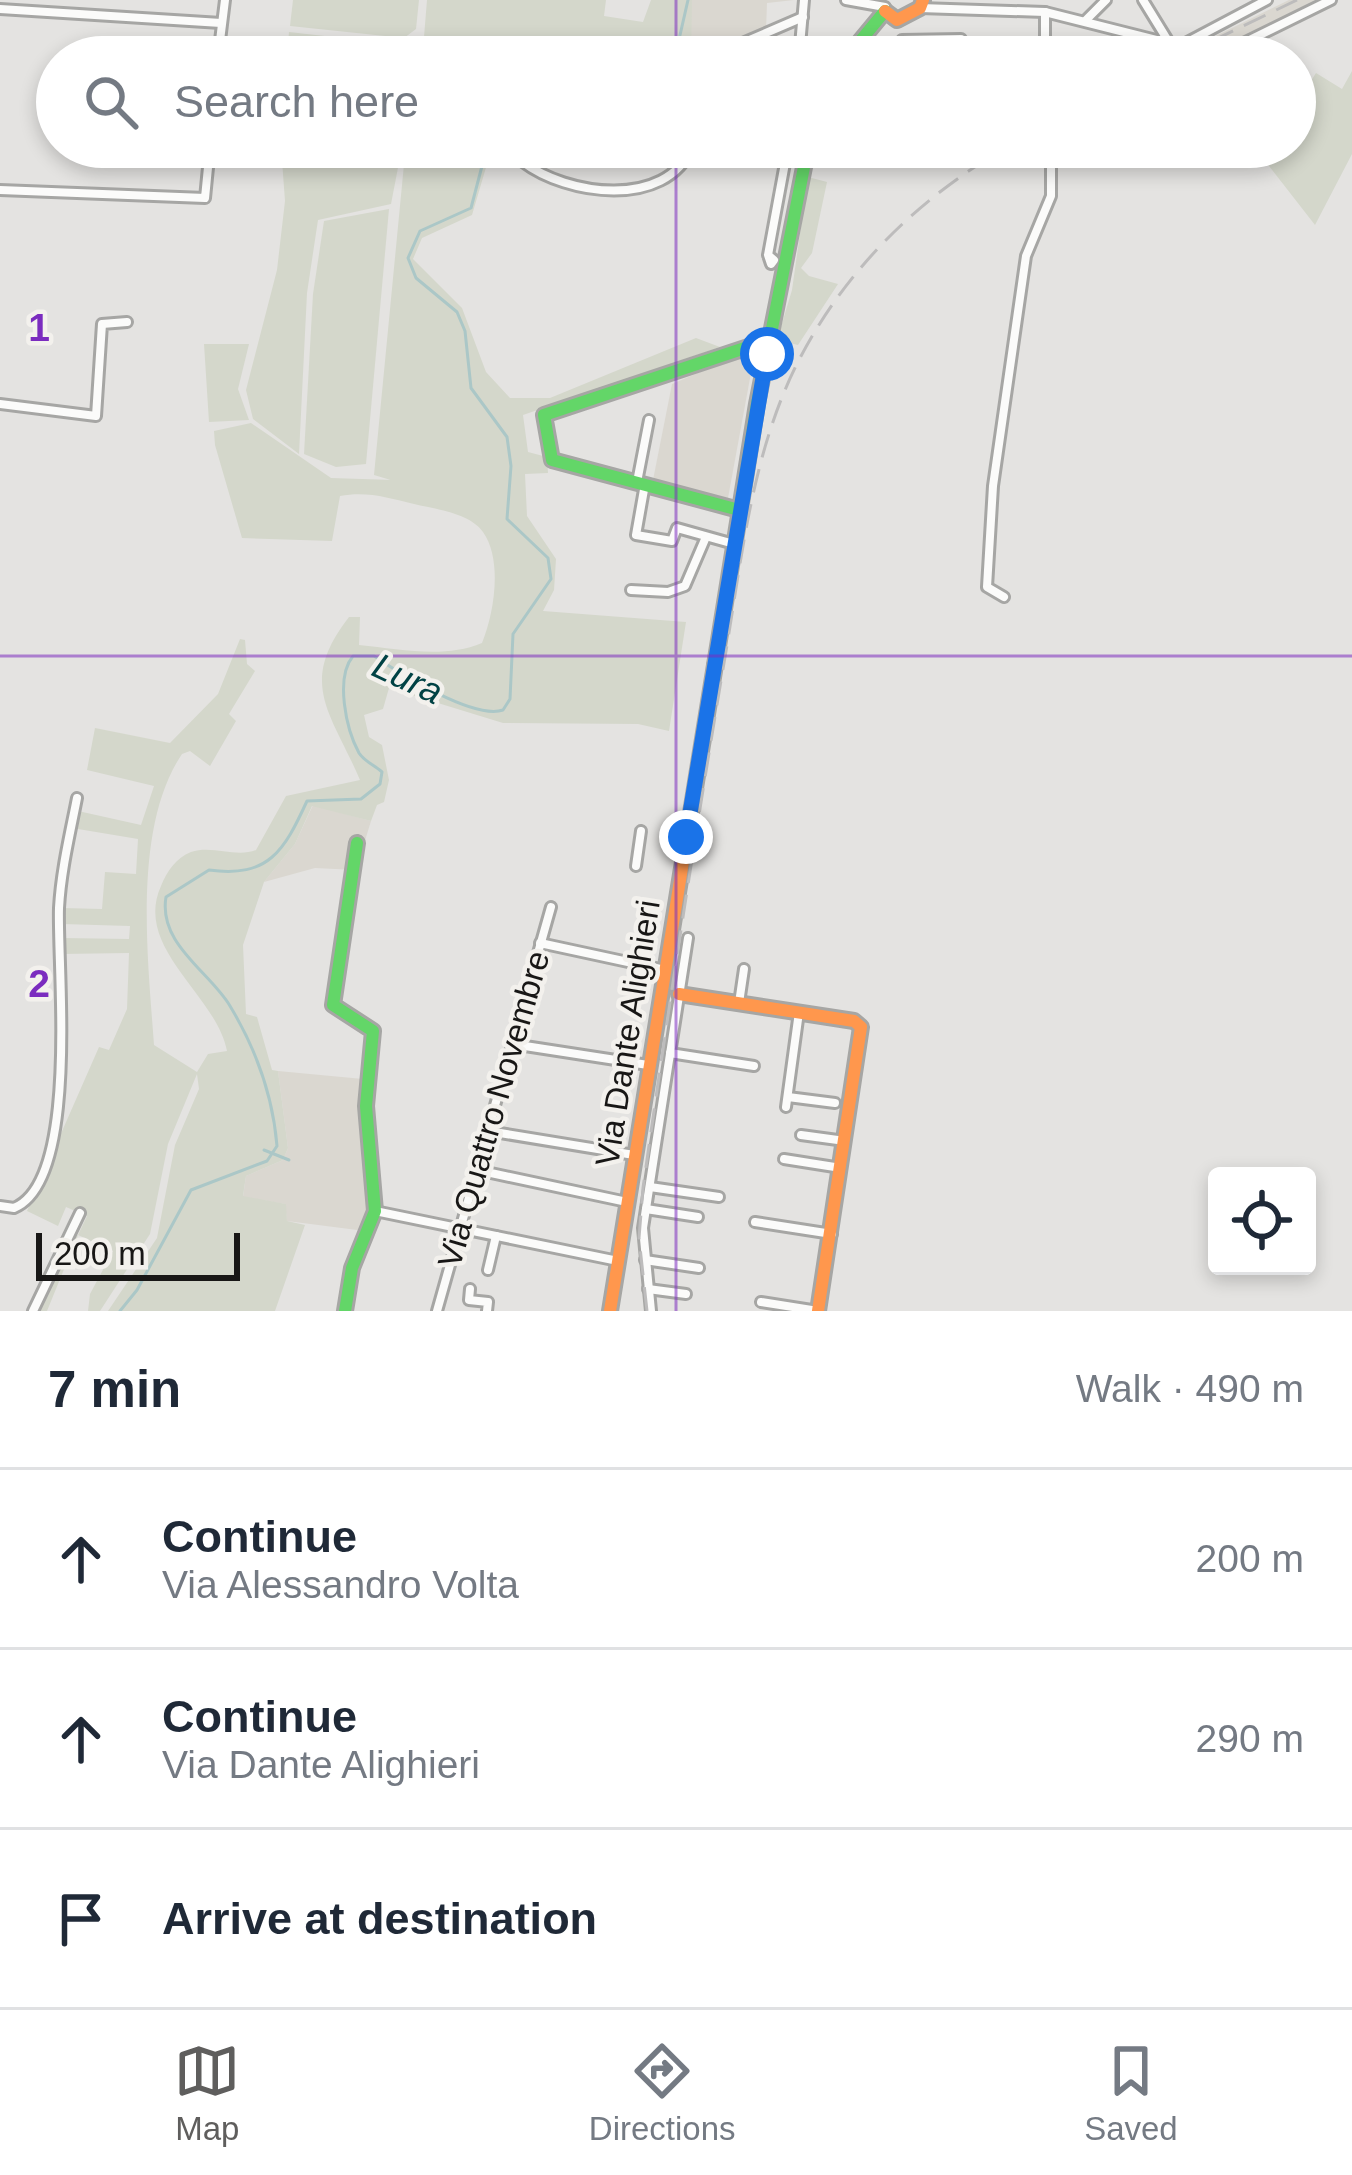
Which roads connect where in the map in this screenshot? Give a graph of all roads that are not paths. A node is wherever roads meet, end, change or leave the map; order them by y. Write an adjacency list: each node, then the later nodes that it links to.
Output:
1 (224, 0): 15 (street)
2 (805, 0): 13 (street)
3 (846, 0): 8 (street)
4 (1106, 0): 14 (street)
5 (1143, 0): 22 (street)
6 (1267, 0): 23 (street)
7 (1331, 0): 24 (street)
8 (867, 2): 10 (street)
9 (922, 3): 10 (street); 12 (street)
10 (889, 8): 19 (street)
11 (0, 9): 15 (street)
12 (1045, 12): 14 (street); 20 (street)
13 (803, 16): 17 (street); 18 (street)
14 (1084, 22): 21 (street)
15 (221, 23): 16 (street)
16 (220, 36)
17 (764, 36)
18 (801, 36)
19 (864, 36)
20 (1045, 36)
21 (1137, 36)
22 (1168, 36)
23 (1195, 36)
24 (1258, 36)
25 (208, 168): 31 (street)
26 (534, 168): 27 (street)
27 (675, 168)
28 (784, 168): 32 (street)
29 (804, 168): 34 (street, Via Dante Alighieri)
30 (1051, 168): 42 (street)
31 (0, 190)
32 (768, 255)
33 (127, 322): 35 (street)
34 (769, 340): 37 (street); 38 (street, Via Dante Alighieri)
35 (0, 404)
36 (649, 420): 37 (street)
37 (641, 483): 38 (street); 39 (street)
38 (739, 510): 40 (street, Via Dante Alighieri)
39 (706, 537): 40 (street); 41 (street)
40 (733, 548): 51 (street, Via Dante Alighieri)
41 (631, 590)
42 (1004, 597)
43 (77, 798): 70 (street)
44 (641, 831): 46 (street)
45 (357, 843): 72 (street)
46 (636, 866)
47 (550, 907): 49 (street, Via Quattro Novembre)
48 (688, 938): 52 (street)
49 (540, 943): 51 (street); 55 (street, Via Quattro Novembre)
50 (744, 969): 53 (street)
51 (665, 970): 57 (street, Via Dante Alighieri)
52 (679, 994): 53 (street); 56 (street)
53 (739, 1003): 54 (street)
54 (800, 1012): 59 (street); 62 (street)
55 (512, 1044): 57 (street); 60 (street, Via Quattro Novembre)
56 (670, 1053): 58 (street); 67 (street)
57 (648, 1064): 63 (street, Via Dante Alighieri)
58 (754, 1066)
59 (835, 1103)
60 (488, 1131): 63 (street); 66 (street, Via Quattro Novembre)
61 (801, 1135): 62 (street)
62 (847, 1141): 65 (street)
63 (634, 1155): 69 (street, Via Dante Alighieri)
64 (784, 1159): 65 (street)
65 (843, 1168): 77 (street)
66 (477, 1170): 69 (street); 76 (street, Via Quattro Novembre)
67 (650, 1187): 68 (street); 71 (street)
68 (719, 1197)
69 (627, 1202): 80 (street, Via Dante Alighieri)
70 (0, 1206)
71 (646, 1210): 74 (street); 79 (street)
72 (375, 1211): 76 (street); 88 (street)
73 (80, 1213): 87 (street)
74 (698, 1217)
75 (755, 1222): 77 (street)
76 (460, 1228): 78 (street); 89 (street, Via Quattro Novembre)
77 (833, 1234): 93 (street)
78 (496, 1236): 80 (street); 82 (street)
79 (645, 1260): 81 (street); 84 (street)
80 (618, 1261): 91 (street, Via Dante Alighieri)
81 (699, 1268)
82 (488, 1270)
83 (470, 1289): 90 (street)
84 (648, 1289): 85 (street); 92 (street)
85 (686, 1294)
86 (761, 1302): 93 (street)
87 (33, 1311)
88 (345, 1311)
89 (437, 1311)
90 (487, 1311)
91 (610, 1311)
92 (651, 1311)
93 (818, 1311)

